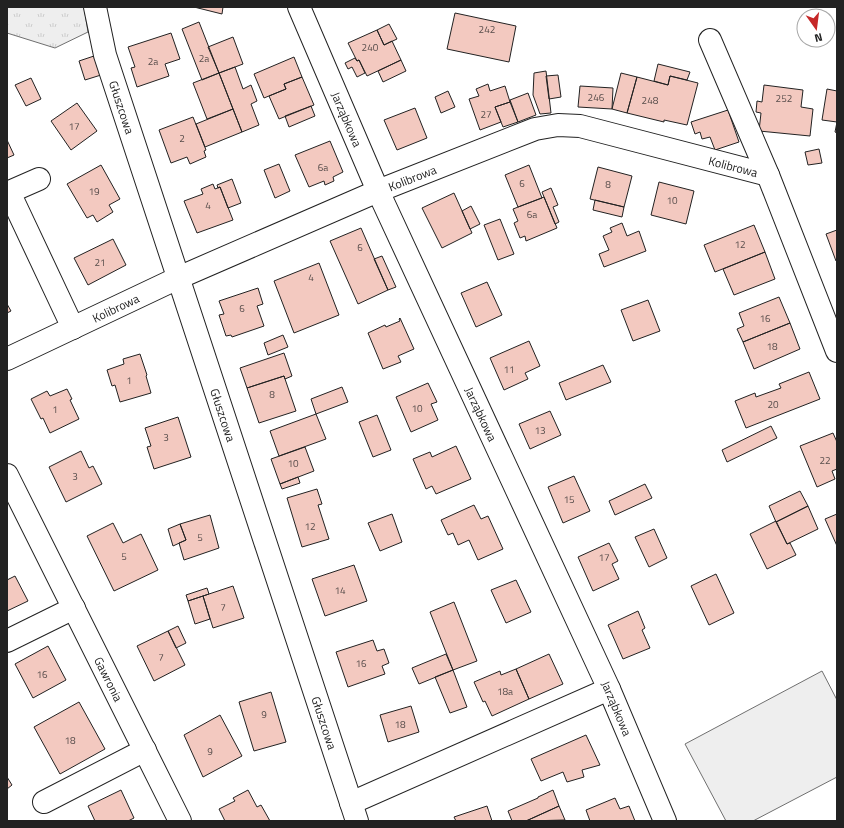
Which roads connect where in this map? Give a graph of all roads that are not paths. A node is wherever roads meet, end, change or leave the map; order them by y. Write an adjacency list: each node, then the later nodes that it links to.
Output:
1 (95, 7): 8 (street, Głuszcowa)
2 (299, 7): 6 (street, Jarząbkowa)
3 (710, 40): 4 (street, Kolibrowa)
4 (768, 175): 6 (street, Kolibrowa); 10 (street, Kolibrowa)
5 (39, 179): 7 (street)
6 (378, 191): 8 (street, Kolibrowa); 15 (street, Jarząbkowa)
7 (8, 193): 9 (street)
8 (178, 278): 9 (street, Kolibrowa); 18 (street, Głuszcowa)
9 (73, 328): 11 (street, Kolibrowa)
10 (837, 352)
11 (7, 359)
12 (7, 475): 13 (street, Gawronia)
13 (74, 608): 14 (street); 16 (street, Gawronia)
14 (7, 641)
15 (609, 689): 18 (street); 20 (street, Jarząbkowa)
16 (145, 750): 17 (street); 19 (street, Gawronia)
17 (44, 802)
18 (354, 812)
19 (180, 821)
20 (665, 821)

